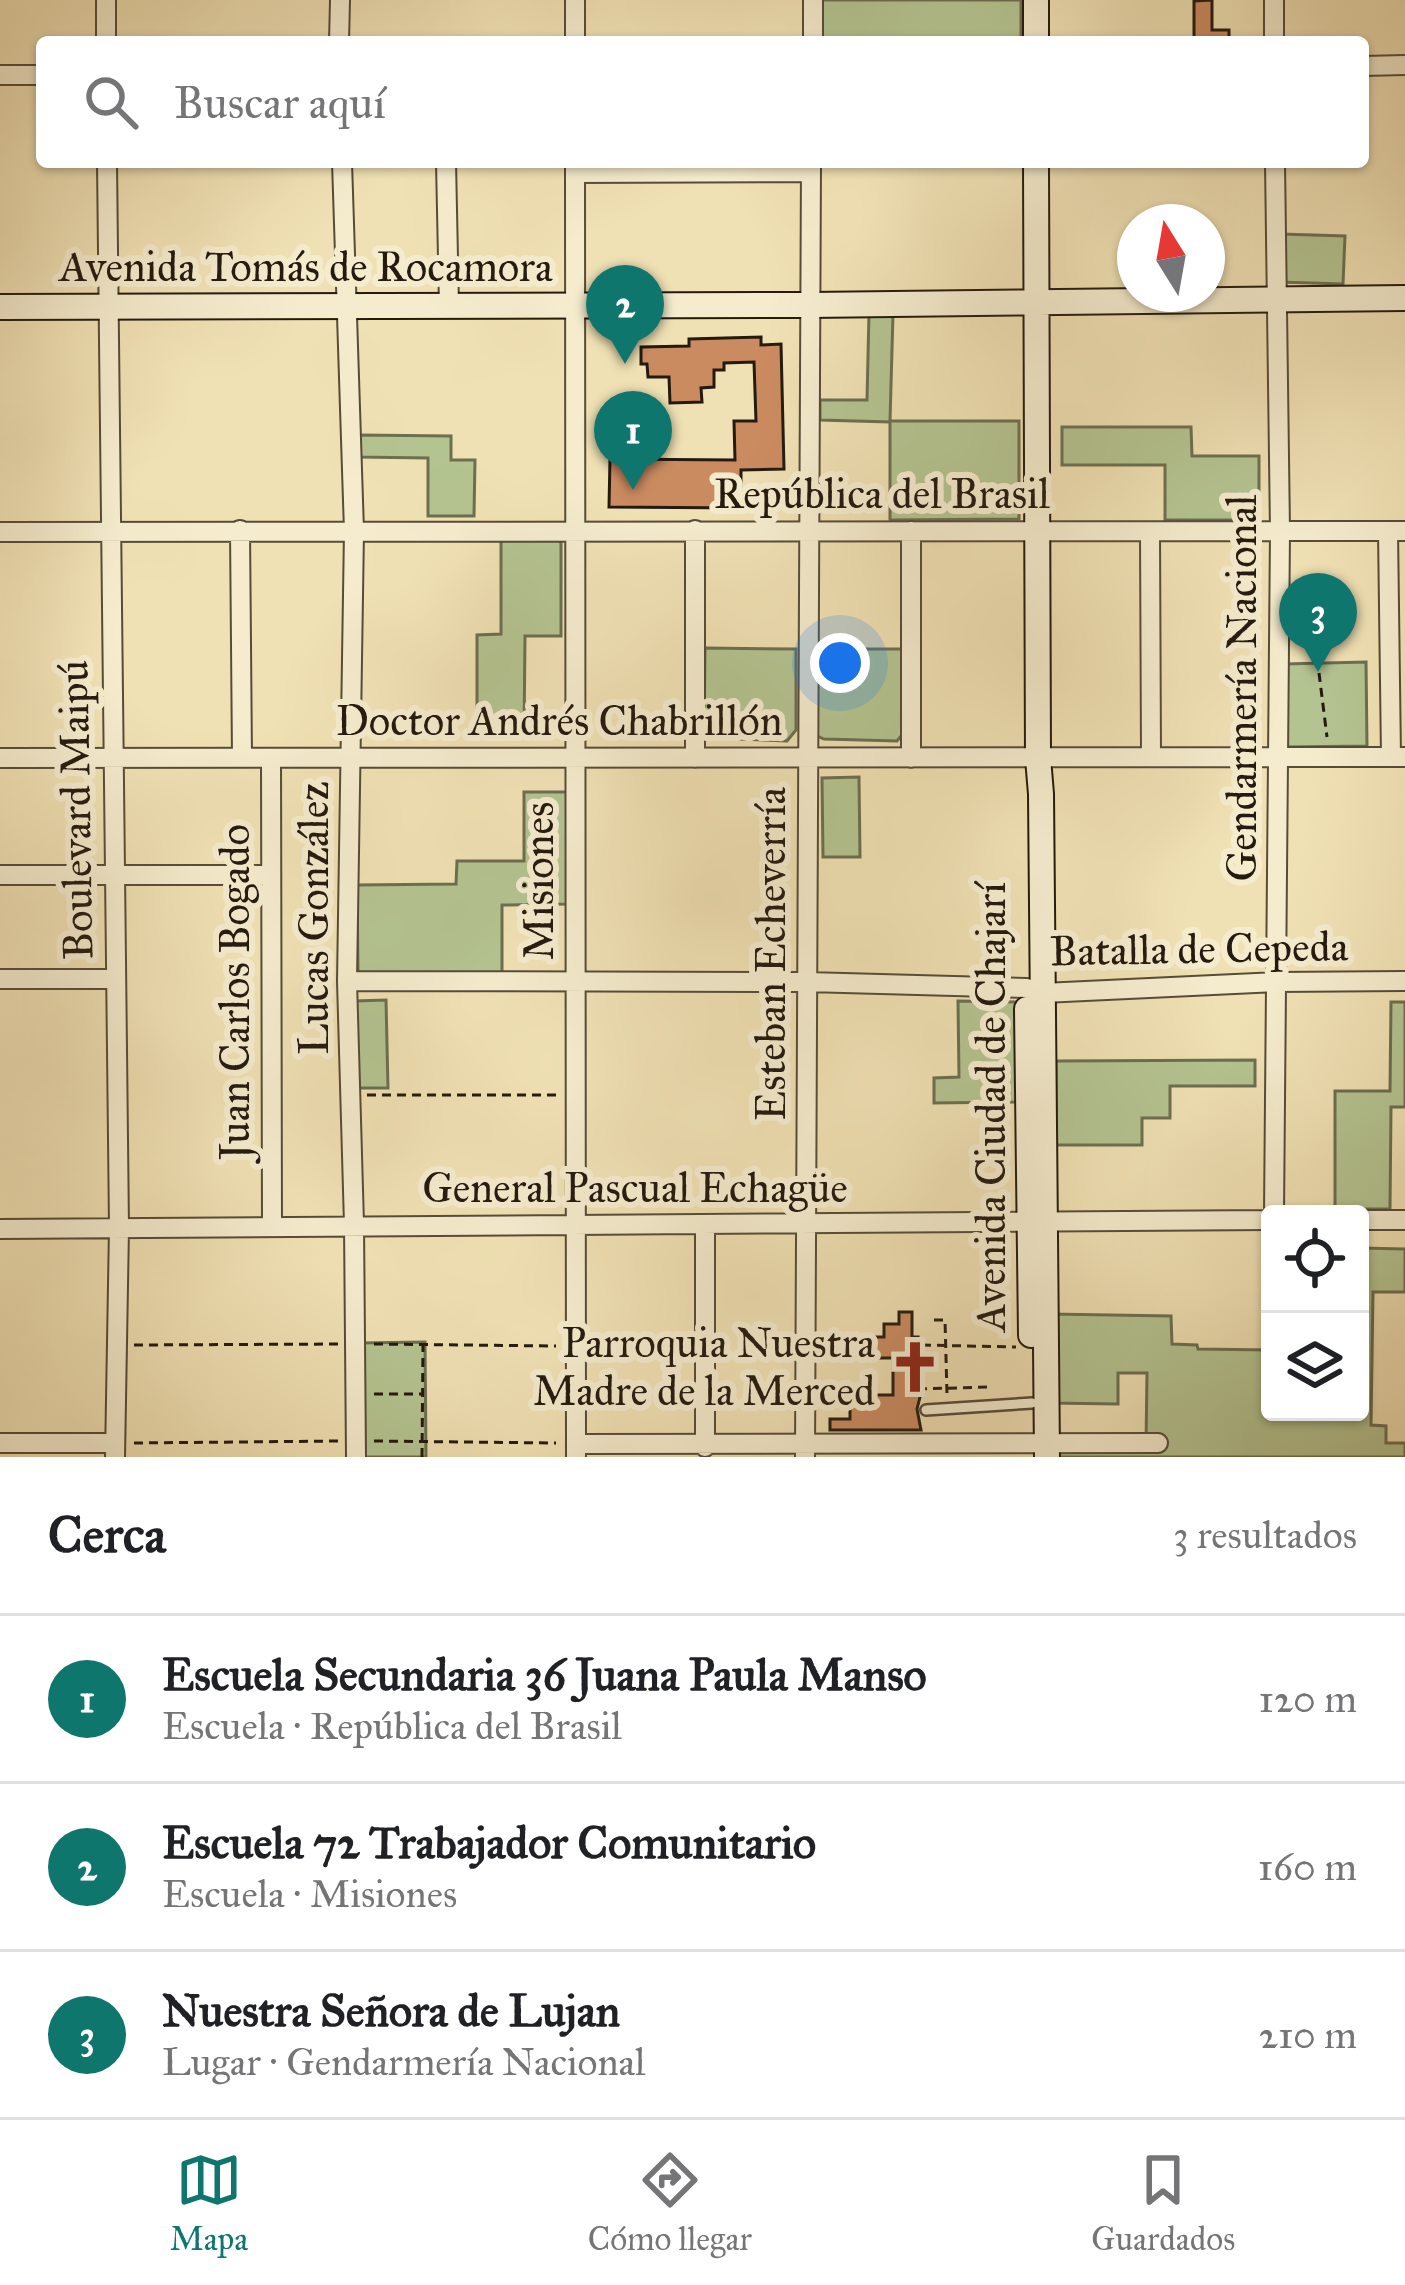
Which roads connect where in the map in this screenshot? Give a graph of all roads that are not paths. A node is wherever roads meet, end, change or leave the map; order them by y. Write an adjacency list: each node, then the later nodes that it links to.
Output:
1 (106, 0): 7 (street)
2 (340, 0): 8 (street)
3 (575, 0): 9 (street)
4 (813, 0): 10 (street)
5 (1036, 0): 11 (main road)
6 (1274, 0): 12 (street)
7 (106, 36)
8 (339, 36)
9 (575, 36)
10 (813, 36)
11 (1036, 36)
12 (1274, 36)
13 (1369, 65): 14 (street)
14 (1405, 65)
15 (0, 75): 16 (street)
16 (36, 75)
17 (107, 168): 31 (street, Boulevard Maipú)
18 (342, 168): 32 (street, Lucas González)
19 (446, 168): 29 (street)
20 (575, 168): 27 (street, Misiones)
21 (811, 168): 28 (street, Esteban Echeverría)
22 (1036, 168): 26 (main road, Avenida Ciudad de Chajarí)
23 (1275, 168): 24 (street, Gendarmería Nacional)
24 (1276, 298): 25 (main road, Avenida Tomás de Rocamora); 26 (main road, Avenida Tomás de Rocamora); 40 (street, Gendarmería Nacional)
25 (1405, 298)
26 (1035, 300): 28 (main road, Avenida Tomás de Rocamora); 33 (main road, Avenida Ciudad de Chajarí)
27 (575, 305): 28 (main road, Avenida Tomás de Rocamora); 29 (main road, Avenida Tomás de Rocamora); 35 (street, Misiones)
28 (810, 305): 37 (street, Esteban Echeverría)
29 (449, 306): 32 (main road, Avenida Tomás de Rocamora)
30 (0, 307): 31 (main road, Avenida Tomás de Rocamora)
31 (108, 307): 32 (main road, Avenida Tomás de Rocamora); 43 (street, Boulevard Maipú)
32 (347, 308): 38 (street, Lucas González)
33 (1037, 529): 39 (street, República del Brasil); 44 (street, República del Brasil); 57 (main road, Avenida Ciudad de Chajarí)
34 (240, 530): 38 (street, República del Brasil); 43 (street, República del Brasil); 51 (street)
35 (577, 530): 36 (street, República del Brasil); 38 (street, República del Brasil); 53 (street, Misiones)
36 (695, 530): 37 (street, República del Brasil); 54 (street)
37 (808, 530): 39 (street, República del Brasil); 55 (street, Esteban Echeverría)
38 (354, 531): 45 (street, Lucas González)
39 (911, 531): 56 (street)
40 (1280, 531): 41 (street, República del Brasil); 44 (street, República del Brasil); 47 (street, Gendarmería Nacional)
41 (1397, 531): 48 (street)
42 (0, 532): 43 (street, República del Brasil)
43 (109, 532): 50 (street, Boulevard Maipú)
44 (1150, 532): 46 (street)
45 (350, 755): 52 (street, Doctor Andrés Chabrillón); 53 (street, Doctor Andrés Chabrillón); 63 (street, Lucas González)
46 (1151, 757): 47 (street, Doctor Andrés Chabrillón); 57 (street, Doctor Andrés Chabrillón)
47 (1278, 757): 48 (street, Doctor Andrés Chabrillón); 67 (street, Gendarmería Nacional)
48 (1398, 757)
49 (0, 758): 50 (street, Doctor Andrés Chabrillón)
50 (112, 758): 51 (street, Doctor Andrés Chabrillón); 60 (street, Boulevard Maipú)
51 (242, 758): 52 (street, Doctor Andrés Chabrillón)
52 (271, 758): 59 (street, Juan Carlos Bogado)
53 (575, 758): 54 (street, Doctor Andrés Chabrillón); 65 (street, Misiones)
54 (695, 758): 55 (street, Doctor Andrés Chabrillón)
55 (807, 758): 56 (street, Doctor Andrés Chabrillón); 66 (street, Esteban Echeverría)
56 (911, 758): 57 (street, Doctor Andrés Chabrillón)
57 (1038, 758): 68 (main road, Avenida Ciudad de Chajarí)
58 (0, 875): 60 (street)
59 (271, 875): 60 (street); 78 (street, Juan Carlos Bogado)
60 (114, 876): 62 (street, Boulevard Maipú)
61 (0, 979): 62 (street)
62 (114, 979): 79 (street, Boulevard Maipú)
63 (347, 981): 65 (street, Batalla de Cepeda); 74 (street, Lucas González)
64 (1405, 981): 67 (street, Batalla de Cepeda)
65 (575, 982): 66 (street, Batalla de Cepeda); 73 (street, Misiones)
66 (807, 982): 68 (street, Batalla de Cepeda); 76 (street, Esteban Echeverría)
67 (1276, 982): 68 (street, Batalla de Cepeda); 69 (street, Gendarmería Nacional)
68 (1035, 990): 77 (main road, Avenida Ciudad de Chajarí)
69 (1272, 1205)
70 (1261, 1217): 77 (street, General Pascual Echagüe)
71 (1369, 1220): 72 (street)
72 (1405, 1220)
73 (575, 1223): 74 (street, General Pascual Echagüe); 75 (street, General Pascual Echagüe); 87 (street, Misiones)
74 (354, 1224): 78 (street, General Pascual Echagüe); 90 (street, Lucas González)
75 (705, 1224): 76 (street, General Pascual Echagüe); 85 (street)
76 (807, 1224): 77 (street, General Pascual Echagüe); 88 (street, Esteban Echeverría)
77 (1037, 1224): 81 (main road, Avenida Ciudad de Chajarí); 89 (main road, Avenida Ciudad de Chajarí)
78 (272, 1226): 79 (street, General Pascual Echagüe)
79 (119, 1228): 80 (street, General Pascual Echagüe); 86 (street, Boulevard Maipú)
80 (0, 1229)
81 (1032, 1403): 82 (lane); 89 (main road, Avenida Ciudad de Chajarí)
82 (926, 1409)
83 (0, 1443): 86 (street)
84 (1158, 1443): 89 (street)
85 (705, 1447): 87 (street); 88 (street)
86 (115, 1450)
87 (576, 1450)
88 (805, 1451): 89 (street)
89 (1039, 1451)
90 (356, 1457)

